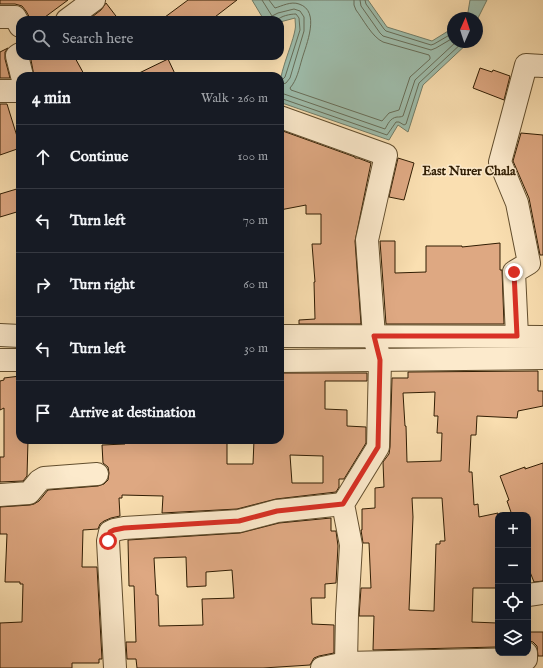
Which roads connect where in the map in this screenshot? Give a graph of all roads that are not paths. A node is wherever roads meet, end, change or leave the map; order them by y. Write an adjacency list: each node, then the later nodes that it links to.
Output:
1 (94, 0): 2 (street)
2 (72, 16)
3 (0, 17): 4 (street)
4 (16, 19)
5 (18, 60): 7 (street)
6 (543, 66): 15 (street)
7 (21, 72)
8 (0, 91): 9 (street)
9 (16, 91)
10 (284, 118): 14 (street)
11 (0, 336): 12 (street)
12 (16, 336)
13 (284, 336): 14 (street)
14 (374, 336): 15 (street); 20 (street)
15 (517, 336): 16 (street)
16 (543, 337)
17 (543, 358): 20 (street)
18 (0, 360): 19 (street)
19 (16, 360)
20 (380, 360): 21 (street); 24 (street)
21 (284, 361)
22 (97, 474): 23 (street)
23 (0, 495)
24 (343, 504): 28 (street); 29 (street)
25 (543, 593): 26 (street)
26 (531, 595)
27 (526, 656): 28 (street)
28 (346, 663): 30 (street)
29 (115, 668)
30 (322, 668)

